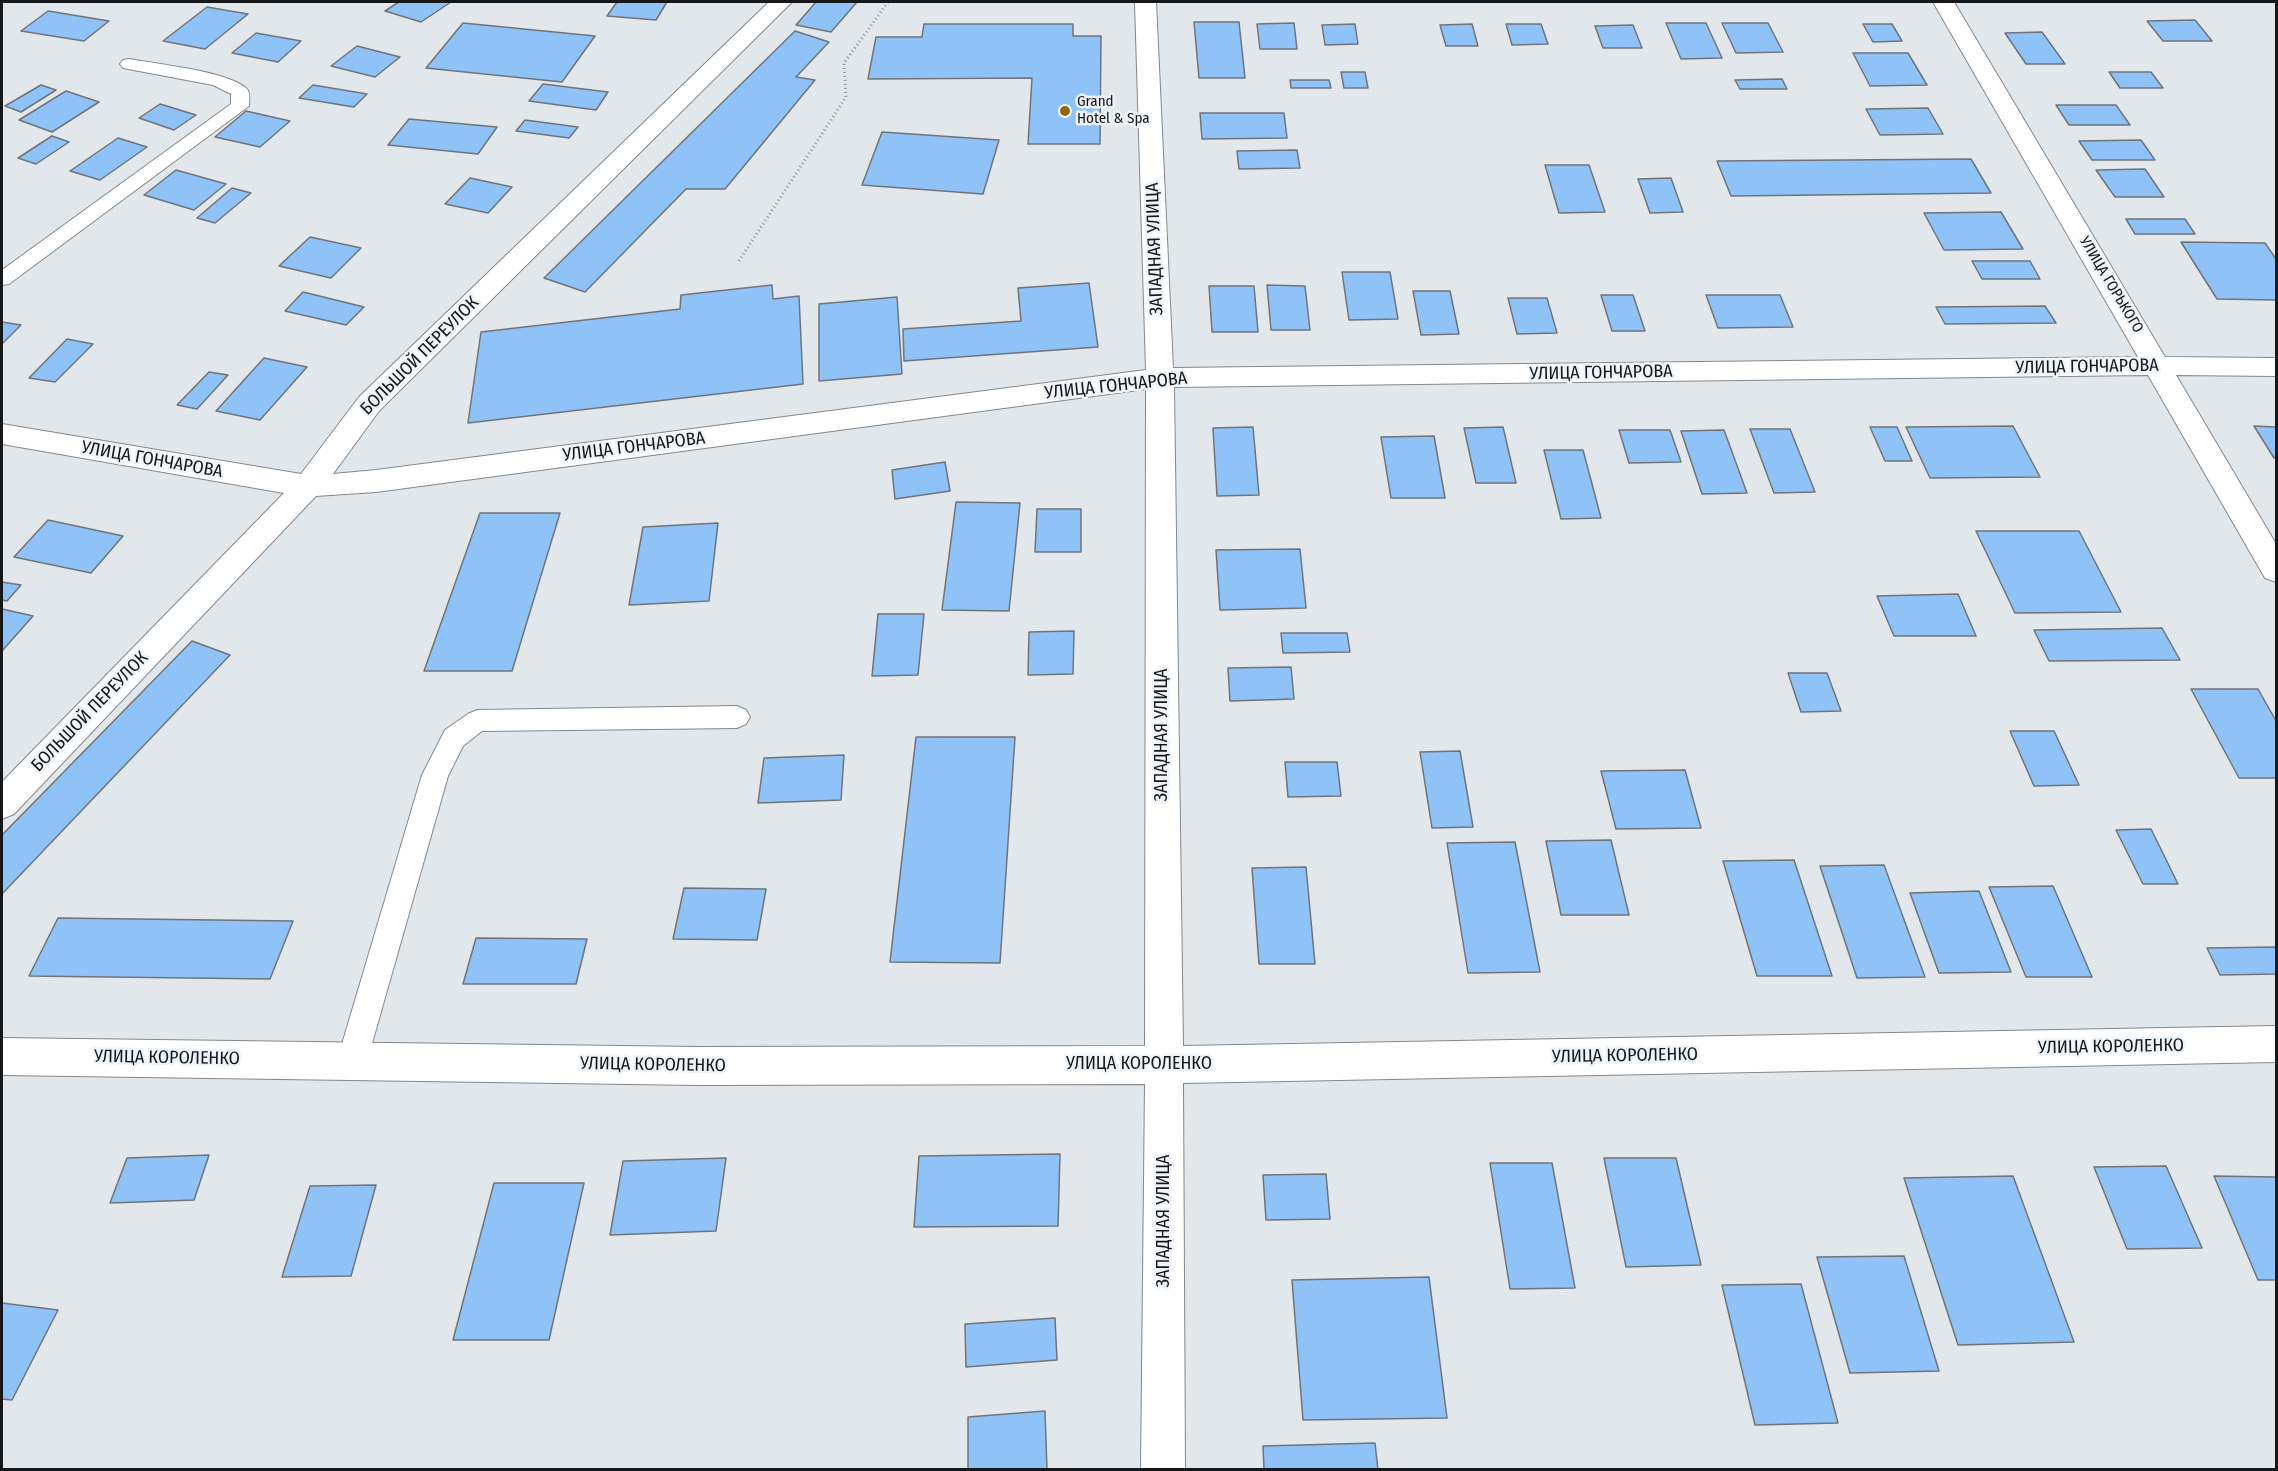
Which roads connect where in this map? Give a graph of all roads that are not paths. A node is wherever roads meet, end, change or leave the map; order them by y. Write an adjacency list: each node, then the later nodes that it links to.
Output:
1 (781, 2): 10 (street, БОЛЬШОЙ ПЕРЕУЛОК)
2 (1145, 2): 8 (street, ЗАПАДНАЯ УЛИЦА)
3 (1944, 2): 6 (street, УЛИЦА ГОРЬКОГО)
4 (129, 64): 5 (lane)
5 (2, 279)
6 (2159, 366): 7 (street, УЛИЦА ГОНЧАРОВА); 8 (street, УЛИЦА ГОНЧАРОВА); 11 (street, УЛИЦА ГОРЬКОГО)
7 (2277, 367)
8 (1160, 378): 10 (street, УЛИЦА ГОНЧАРОВА); 17 (street, ЗАПАДНАЯ УЛИЦА)
9 (2, 434): 10 (street, УЛИЦА ГОНЧАРОВА)
10 (308, 486): 13 (street, БОЛЬШОЙ ПЕРЕУЛОК)
11 (2277, 570)
12 (737, 717): 16 (lane)
13 (2, 804)
14 (2277, 1044): 17 (street, УЛИЦА КОРОЛЕНКО)
15 (2, 1057): 16 (street, УЛИЦА КОРОЛЕНКО)
16 (352, 1061): 17 (street, УЛИЦА КОРОЛЕНКО)
17 (1164, 1065): 18 (street, ЗАПАДНАЯ УЛИЦА)
18 (1163, 1470)

